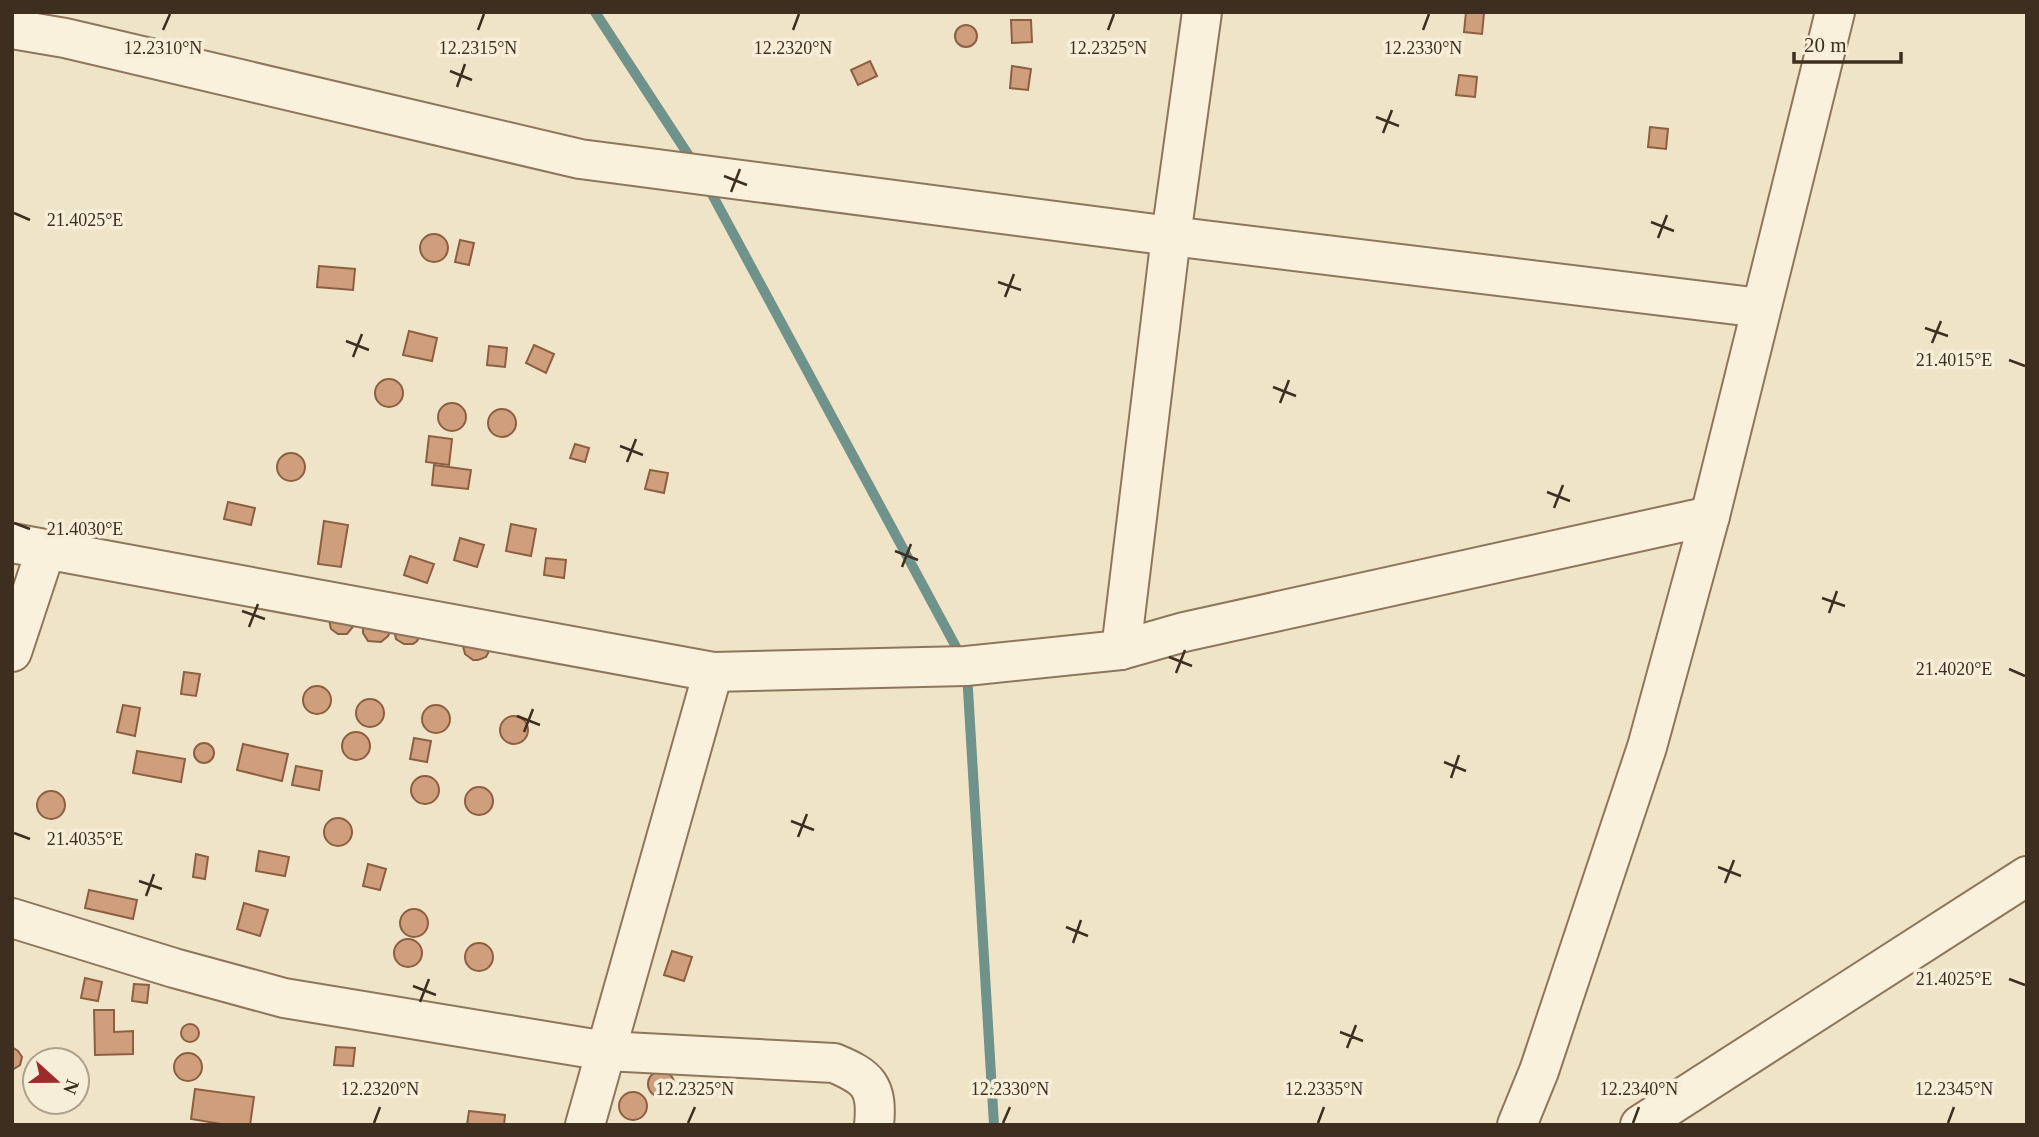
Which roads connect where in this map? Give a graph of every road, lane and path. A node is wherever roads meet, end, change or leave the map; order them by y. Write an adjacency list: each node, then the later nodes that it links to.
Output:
1 (1202, 12): 4 (street)
2 (1835, 12): 5 (street)
3 (12, 29): 4 (street)
4 (1171, 236): 5 (street); 8 (street)
5 (1761, 308): 6 (street)
6 (1710, 516): 8 (street); 16 (street)
7 (29, 546): 9 (street); 10 (street)
8 (1121, 650): 10 (street)
9 (12, 652)
10 (713, 672): 13 (street)
11 (2027, 876): 17 (street)
12 (12, 918): 13 (street)
13 (606, 1051): 14 (street); 15 (street)
14 (585, 1125)
15 (873, 1125)
16 (1517, 1125)
17 (1640, 1125)

